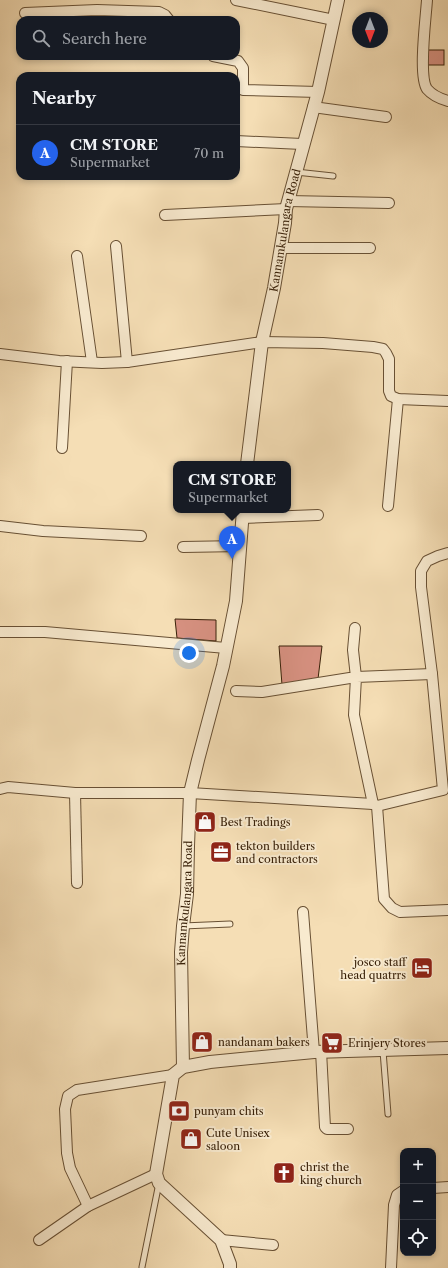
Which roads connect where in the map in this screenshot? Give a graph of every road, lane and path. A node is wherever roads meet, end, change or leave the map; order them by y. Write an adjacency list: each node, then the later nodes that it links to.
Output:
1 (236, 0): 6 (street)
2 (338, 0): 6 (street, Kannamkulangara Road)
3 (427, 0): 9 (street)
4 (25, 13): 5 (street)
5 (166, 16)
6 (334, 20): 8 (street, Kannamkulangara Road)
7 (233, 60): 8 (street)
8 (318, 92): 10 (street, Kannamkulangara Road)
9 (448, 101)
10 (313, 107): 11 (street); 13 (street, Kannamkulangara Road)
11 (386, 117)
12 (240, 141): 13 (street)
13 (302, 144): 14 (street, Kannamkulangara Road)
14 (296, 172): 15 (lane); 17 (street, Kannamkulangara Road)
15 (333, 176)
16 (389, 203): 17 (street)
17 (287, 205): 18 (street); 20 (street, Kannamkulangara Road)
18 (165, 215)
19 (116, 246): 27 (street)
20 (281, 248): 21 (street); 23 (street, Kannamkulangara Road)
21 (370, 248)
22 (77, 256): 26 (street)
23 (262, 342): 27 (street); 28 (street); 31 (street, Kannamkulangara Road)
24 (0, 354): 25 (street)
25 (67, 361): 26 (street); 30 (street)
26 (92, 362): 27 (street)
27 (127, 362)
28 (398, 399): 29 (street); 32 (street)
29 (448, 401)
30 (62, 448)
31 (246, 461)
32 (388, 506)
33 (243, 514): 34 (street); 37 (street, Kannamkulangara Road)
34 (318, 515)
35 (0, 526): 36 (street)
36 (141, 536)
37 (241, 546): 38 (street); 42 (street, Kannamkulangara Road)
38 (183, 547)
39 (448, 553): 43 (street)
40 (355, 628): 44 (street)
41 (0, 632): 42 (street)
42 (226, 648): 49 (street, Kannamkulangara Road)
43 (432, 674): 44 (street); 47 (street)
44 (356, 677): 45 (street); 50 (street)
45 (236, 691)
46 (0, 789): 48 (street)
47 (446, 790): 50 (street)
48 (75, 793): 49 (street); 51 (street)
49 (190, 793): 50 (street); 55 (street, Kannamkulangara Road)
50 (375, 805): 52 (street)
51 (77, 883)
52 (448, 910)
53 (303, 912): 58 (street)
54 (230, 924): 55 (lane)
55 (183, 926): 59 (street, Kannamkulangara Road)
56 (448, 1048): 57 (street)
57 (383, 1050): 58 (street); 61 (lane)
58 (318, 1052): 59 (street); 62 (street)
59 (183, 1067): 60 (street)
60 (173, 1075): 63 (street); 67 (street)
61 (388, 1114)
62 (348, 1129)
63 (158, 1178): 67 (street); 69 (street); 71 (lane)
64 (448, 1187): 65 (street)
65 (436, 1188)
66 (400, 1193): 73 (street)
67 (88, 1206): 68 (street)
68 (39, 1240)
69 (221, 1240): 70 (street); 72 (street)
70 (273, 1245)
71 (142, 1267)
72 (230, 1268)
73 (390, 1268)

